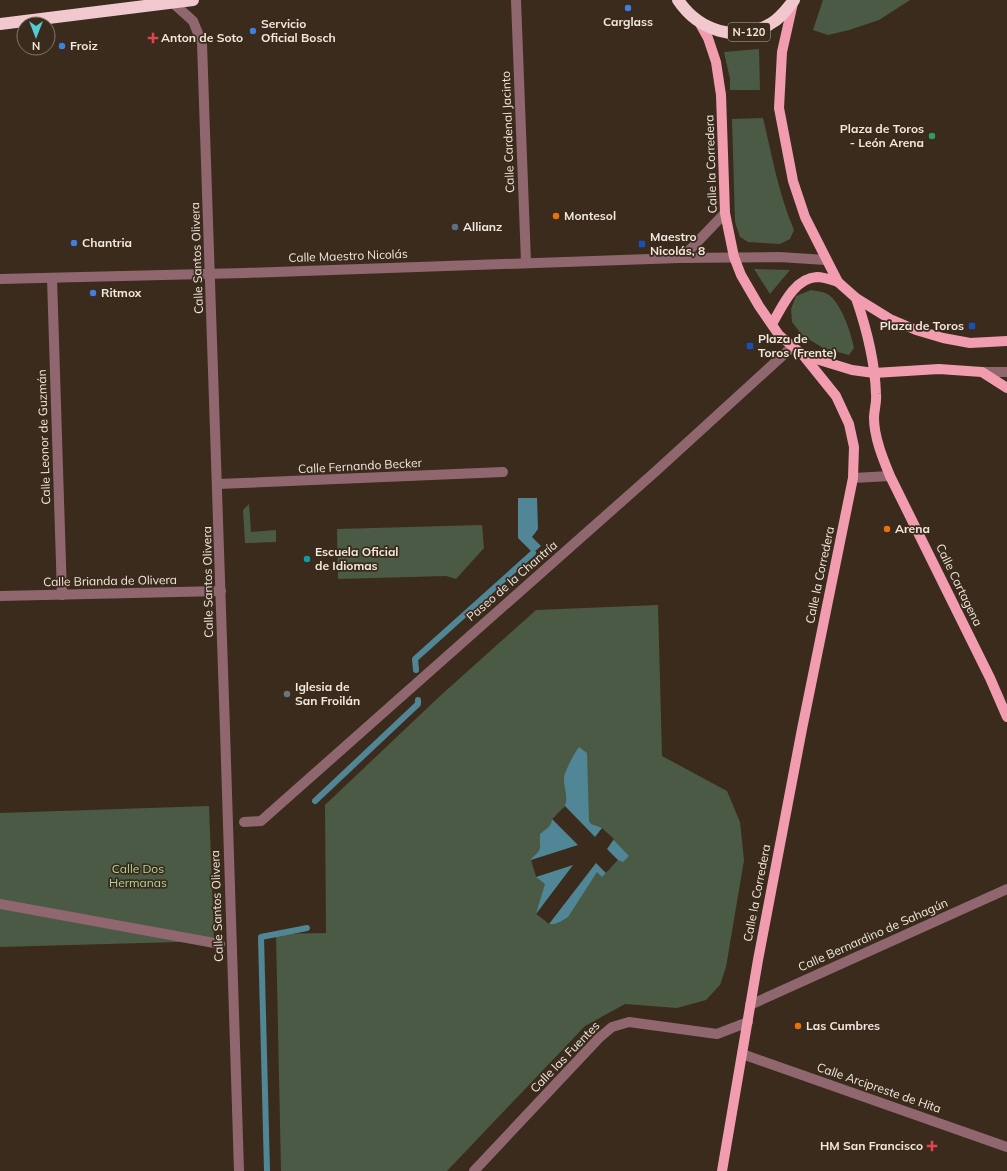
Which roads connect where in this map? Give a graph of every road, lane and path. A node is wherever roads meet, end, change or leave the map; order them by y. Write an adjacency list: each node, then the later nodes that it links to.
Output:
1 (192, 0): 5 (highway)
2 (516, 0): 12 (street, Calle Cardenal Jacinto)
3 (678, 0): 6 (highway, N-120)
4 (793, 1): 6 (highway, N-120); 11 (main road)
5 (173, 3): 7 (highway); 13 (street, Calle Santos Olivera)
6 (698, 20): 8 (main road, Calle la Corredera)
7 (0, 24)
8 (725, 213): 9 (main road, Calle la Corredera); 10 (street)
9 (734, 257): 10 (street, Calle Maestro Nicolás); 11 (street, Calle Maestro Nicolás); 18 (main road, Calle la Corredera)
10 (682, 258): 12 (street, Calle Maestro Nicolás)
11 (826, 260): 16 (main road)
12 (526, 262): 13 (street, Calle Maestro Nicolás)
13 (210, 274): 14 (street, Calle Maestro Nicolás); 29 (street, Calle Santos Olivera)
14 (52, 278): 15 (street, Calle Maestro Nicolás); 31 (street, Calle Leonor de Guzmán)
15 (0, 279)
16 (838, 282): 17 (main road); 18 (main road)
17 (856, 298): 19 (main road); 24 (main road, Calle Cartagena)
18 (772, 324): 20 (main road, Calle la Corredera)
19 (1007, 341)
20 (792, 347): 21 (main road, Calle la Corredera); 34 (street, Paseo de la Chantría)
21 (803, 355): 24 (main road); 28 (main road, Calle la Corredera)
22 (982, 372): 23 (street); 24 (main road); 25 (main road)
23 (1007, 372)
24 (874, 373): 27 (main road, Calle Cartagena)
25 (1007, 388)
26 (503, 472): 29 (street, Calle Fernando Becker)
27 (890, 476): 28 (street); 33 (main road, Calle Cartagena)
28 (853, 478): 38 (main road, Calle la Corredera)
29 (218, 484): 30 (street, Calle Santos Olivera)
30 (221, 592): 31 (street, Calle Brianda de Olivera); 42 (street, Calle Santos Olivera)
31 (62, 595): 32 (street, Calle Brianda de Olivera)
32 (0, 596)
33 (1007, 717)
34 (244, 822)
35 (1007, 889): 38 (street, Calle Bernardino de Sahagún)
36 (0, 904): 37 (street)
37 (220, 944)
38 (750, 1005): 39 (main road, Calle la Corredera)
39 (748, 1022): 40 (main road, Calle la Corredera); 43 (street, Calle las Fuentes)
40 (742, 1054): 41 (street, Calle Arcipreste de Hita); 44 (main road, Calle la Corredera)
41 (1007, 1147)
42 (239, 1171)
43 (474, 1171)
44 (722, 1171)

